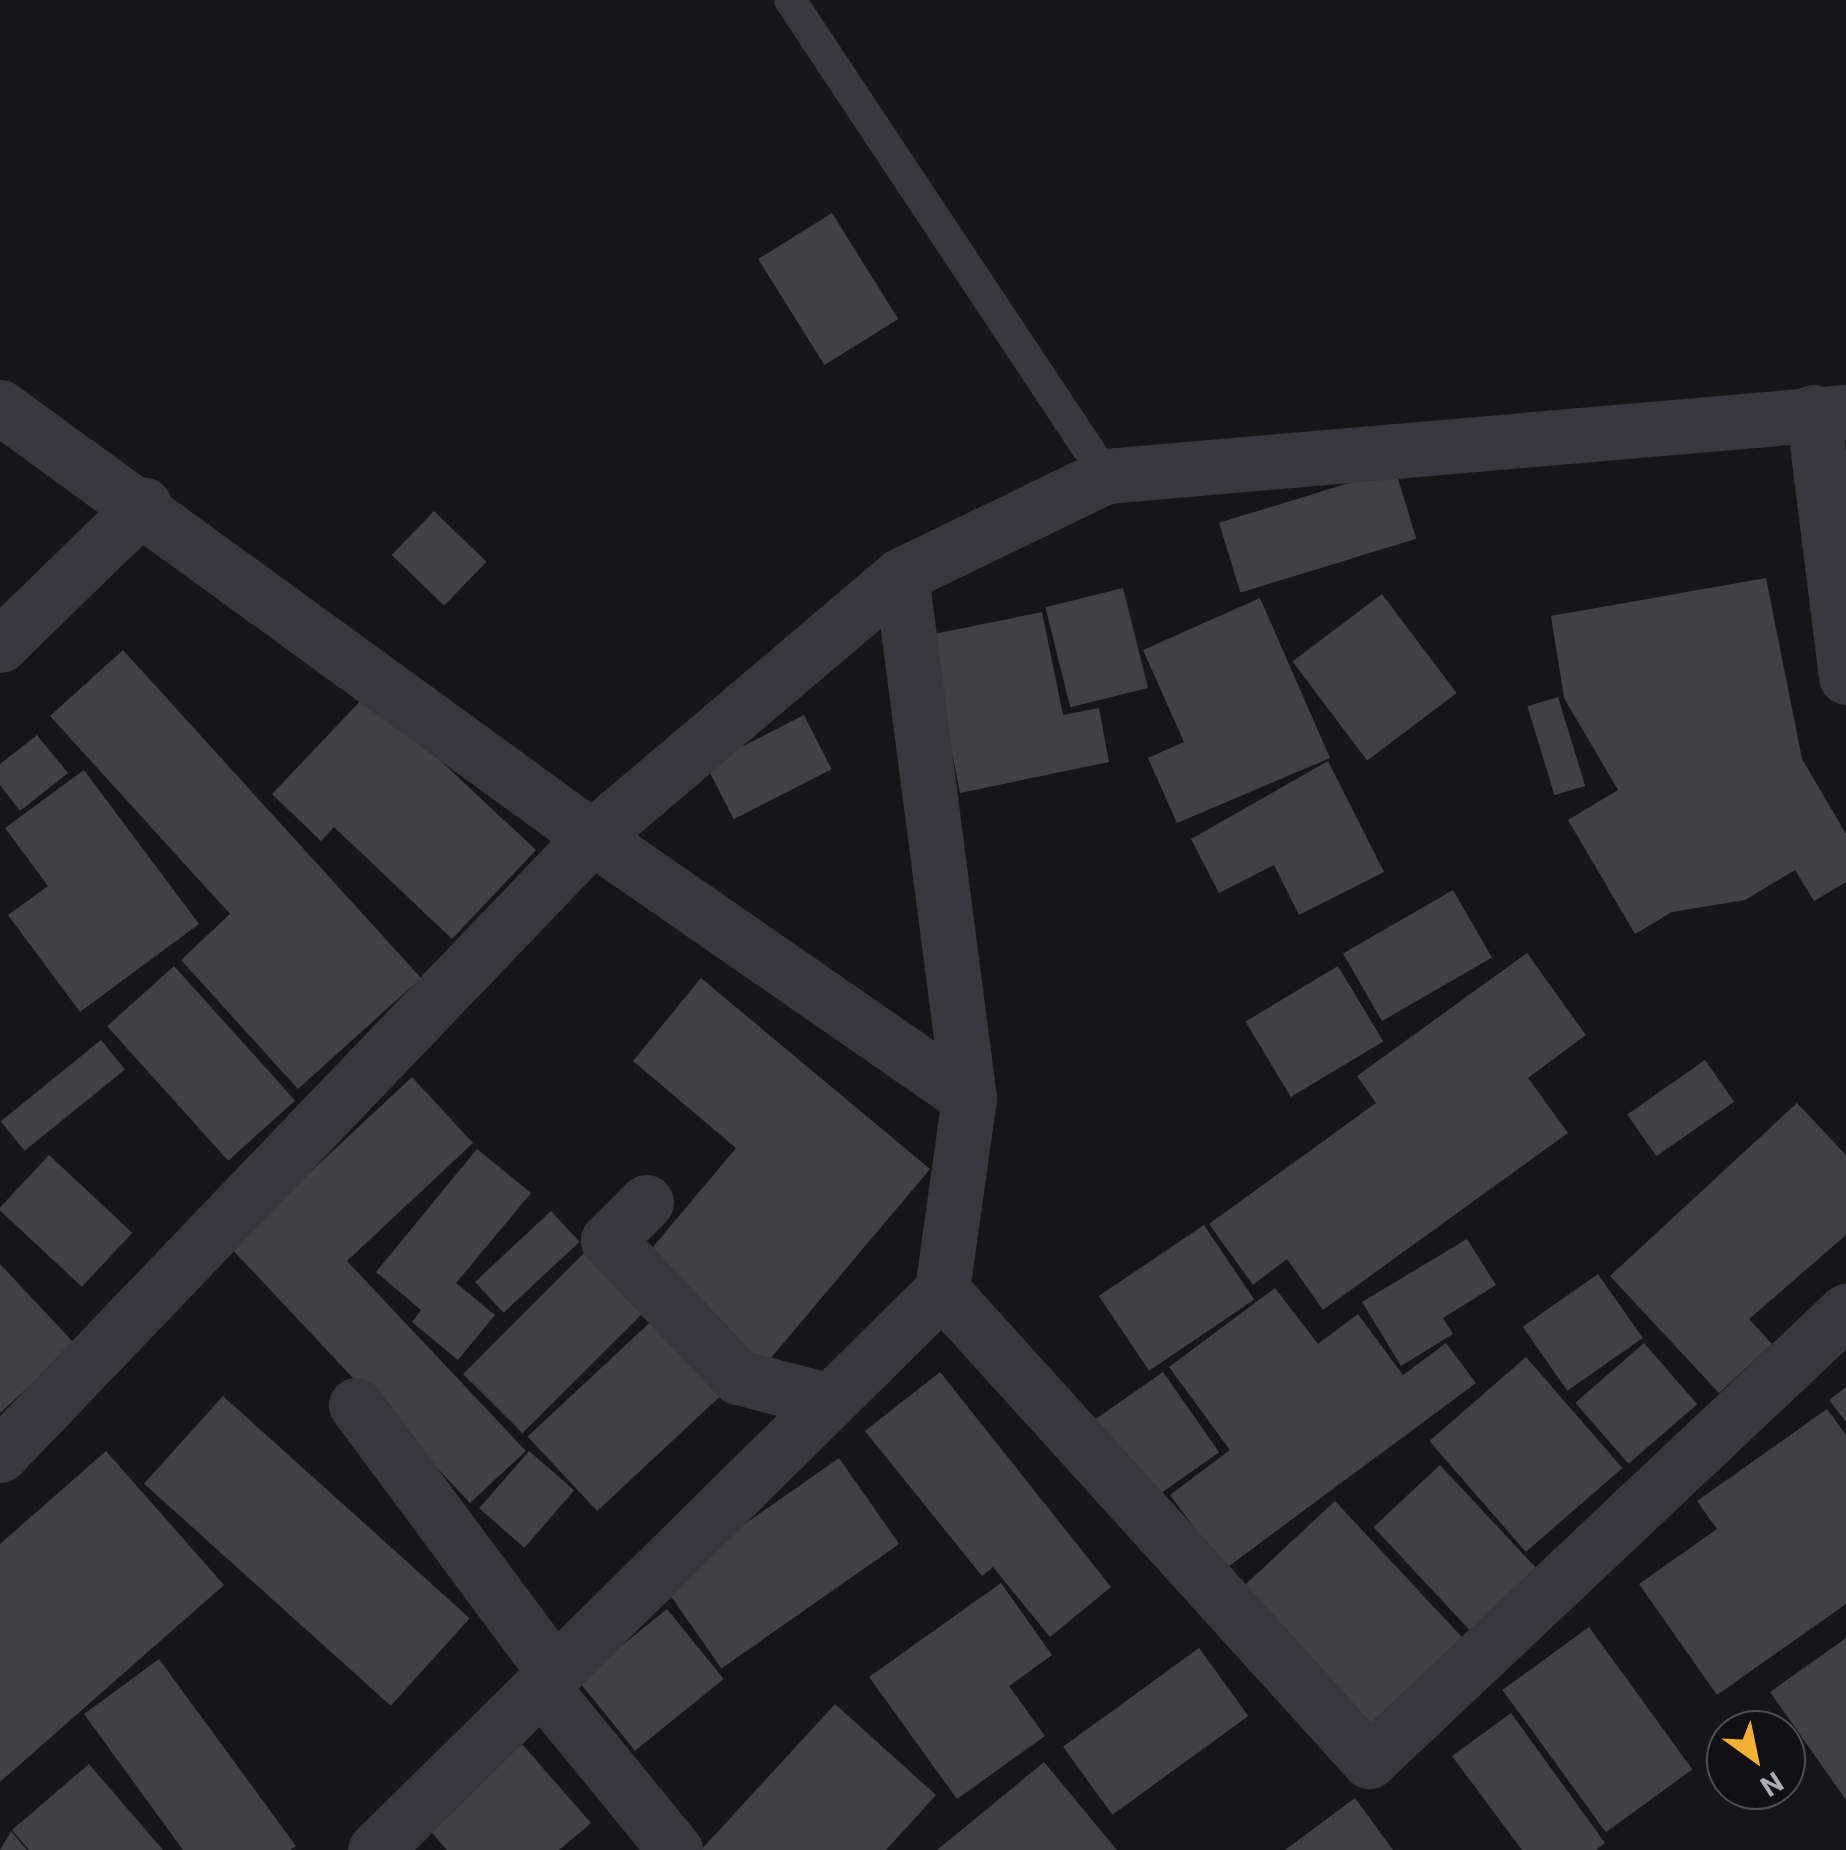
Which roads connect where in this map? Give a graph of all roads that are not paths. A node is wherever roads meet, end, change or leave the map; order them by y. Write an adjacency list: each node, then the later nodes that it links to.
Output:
1 (790, 0): 4 (lane)
2 (0, 407): 5 (street)
3 (1830, 412): 4 (street); 8 (street)
4 (1106, 476): 6 (street)
5 (144, 506): 7 (street); 9 (street)
6 (901, 575): 9 (street); 10 (street)
7 (0, 645)
8 (1846, 677)
9 (592, 838): 10 (street); 16 (street)
10 (969, 1098): 12 (street)
11 (646, 1202): 14 (street)
12 (942, 1290): 13 (street); 14 (street)
13 (1846, 1311)
14 (830, 1401): 17 (street)
15 (356, 1405): 17 (street)
16 (0, 1455)
17 (548, 1680): 18 (street); 19 (street)
18 (375, 1850)
19 (674, 1850)

